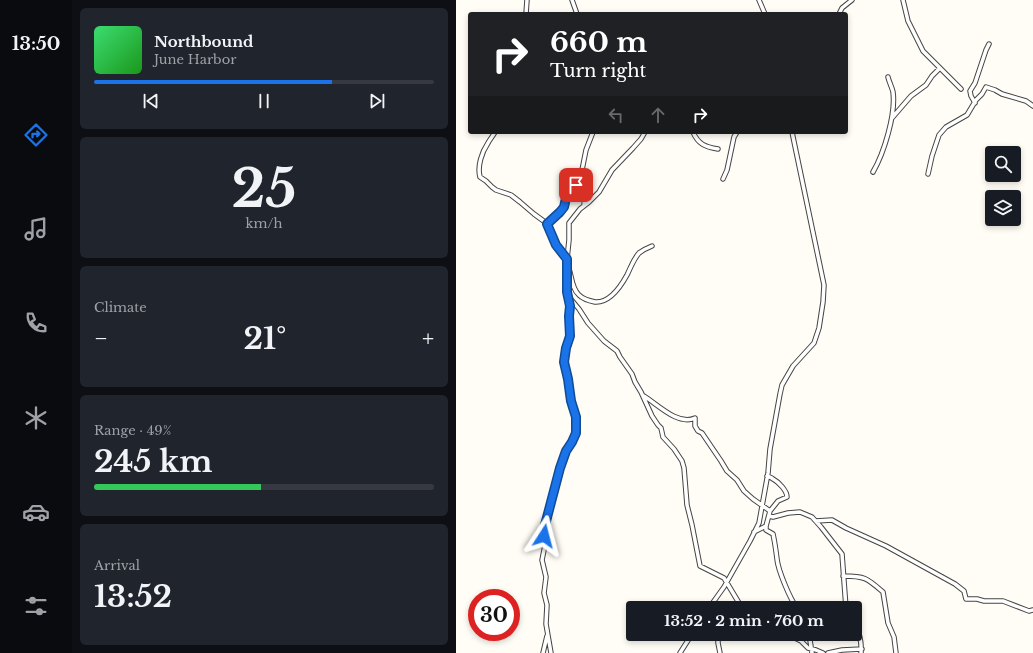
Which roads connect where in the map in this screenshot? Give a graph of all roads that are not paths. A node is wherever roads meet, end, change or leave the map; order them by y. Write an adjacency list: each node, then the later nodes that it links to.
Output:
1 (527, 0): 6 (street)
2 (572, 0): 7 (street)
3 (760, 0): 8 (street)
4 (852, 0): 9 (street)
5 (903, 0): 13 (street)
6 (526, 12)
7 (575, 12)
8 (764, 12)
9 (840, 12)
10 (989, 44): 14 (street)
11 (939, 69): 16 (street)
12 (888, 77): 16 (street)
13 (961, 89)
14 (975, 102): 15 (street); 25 (street)
15 (1033, 106)
16 (892, 118): 24 (street)
17 (494, 134): 29 (street)
18 (592, 134): 26 (street)
19 (644, 134): 28 (street)
20 (694, 134): 23 (street)
21 (735, 134): 27 (street)
22 (792, 134): 35 (street)
23 (718, 149)
24 (873, 172)
25 (928, 174)
26 (581, 176): 28 (street); 29 (street)
27 (723, 179)
28 (584, 205): 31 (street)
29 (547, 224): 31 (street)
30 (652, 246): 32 (street)
31 (567, 259): 32 (street)
32 (567, 265): 33 (street)
33 (568, 296): 34 (street); 49 (street)
34 (643, 395): 36 (street); 43 (street)
35 (767, 476): 36 (street); 37 (street)
36 (762, 506): 37 (street); 41 (street)
37 (770, 511): 38 (street)
38 (769, 516): 39 (street); 40 (street)
39 (816, 521): 42 (street); 48 (street)
40 (766, 526): 41 (street); 46 (street)
41 (754, 532): 43 (street)
42 (843, 576): 47 (street); 64 (street)
43 (726, 582): 44 (street); 45 (street)
44 (715, 601)
45 (738, 601)
46 (792, 601)
47 (845, 601)
48 (1033, 610)
49 (548, 635): 57 (street); 58 (street)
50 (688, 641): 59 (street)
51 (718, 641): 60 (street)
52 (801, 641): 55 (street)
53 (810, 641): 55 (street)
54 (861, 641): 56 (street)
55 (811, 648): 61 (street); 62 (street)
56 (862, 651): 63 (street)
57 (543, 653)
58 (551, 653)
59 (680, 653)
60 (720, 653)
61 (812, 653)
62 (823, 653)
63 (828, 653)
64 (896, 653)

